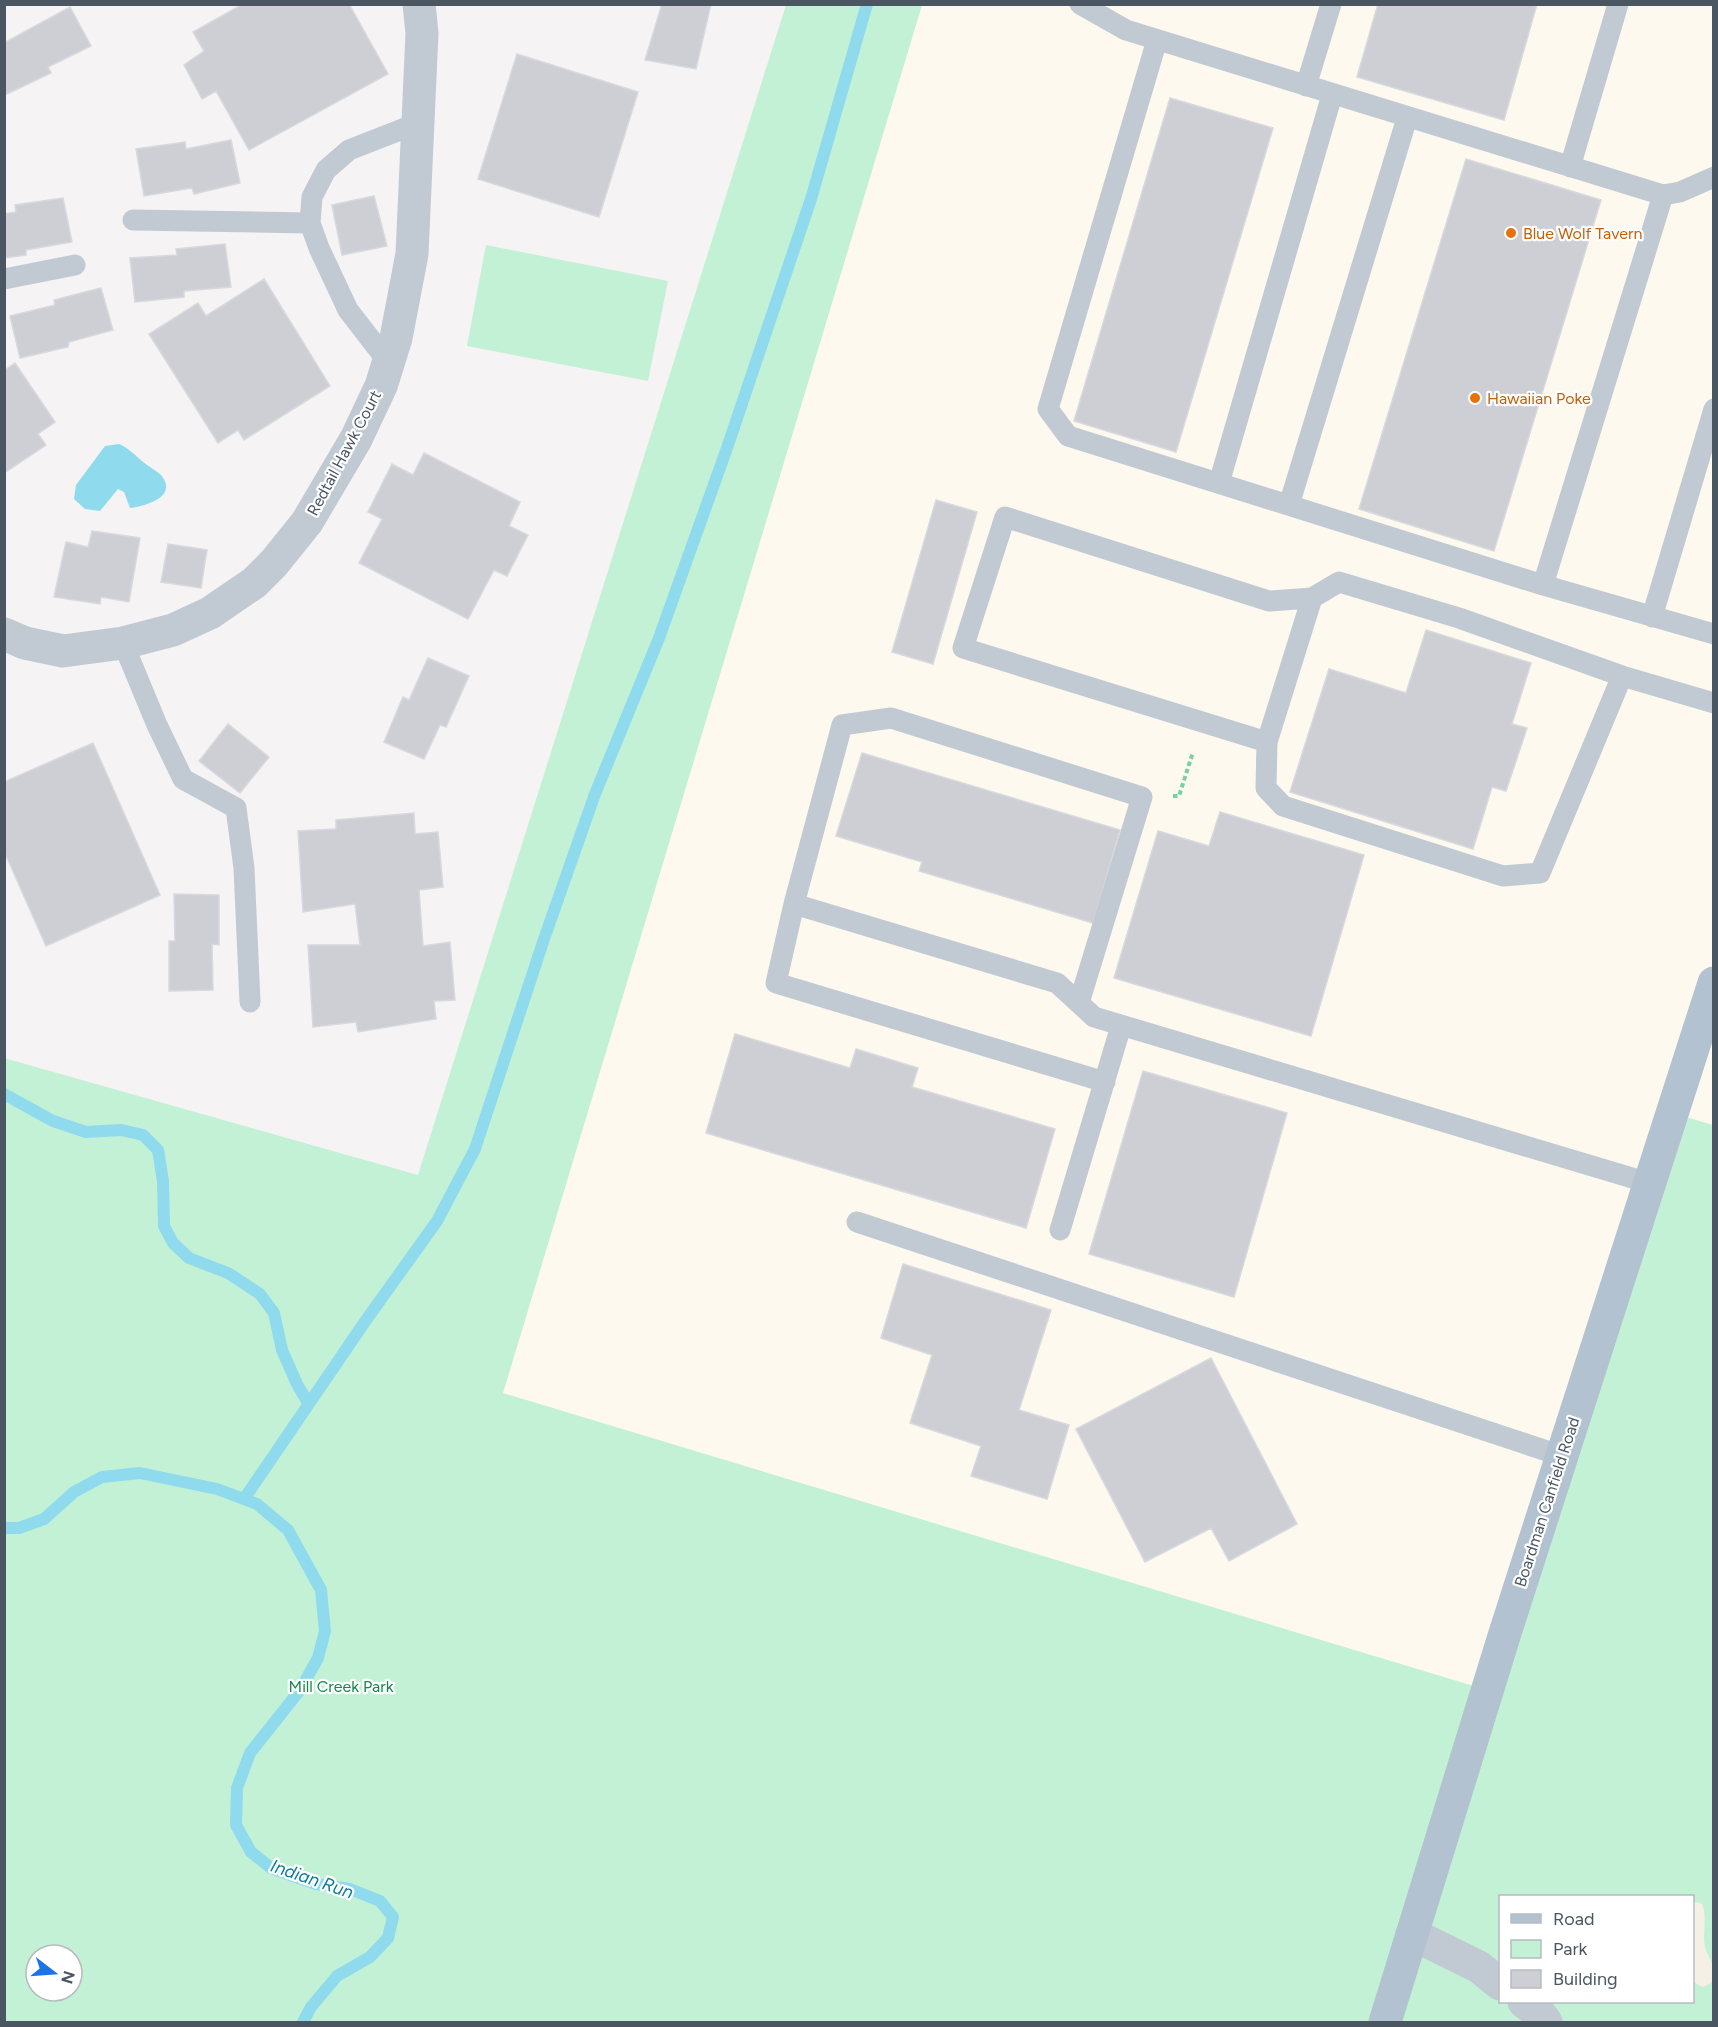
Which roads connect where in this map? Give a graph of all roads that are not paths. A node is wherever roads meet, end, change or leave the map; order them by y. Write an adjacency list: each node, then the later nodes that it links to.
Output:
1 (419, 4): 9 (street, Redtail Hawk Court)
2 (1080, 4): 5 (lane)
3 (1331, 4): 6 (lane)
4 (1618, 4): 10 (lane)
5 (1157, 40): 6 (lane); 19 (lane)
6 (1306, 86): 7 (lane)
7 (1332, 94): 8 (lane); 19 (lane)
8 (1407, 118): 10 (lane); 20 (lane)
9 (418, 123): 14 (lane); 17 (street, Redtail Hawk Court)
10 (1570, 167): 12 (lane)
11 (1713, 178): 12 (lane)
12 (1663, 195): 21 (lane)
13 (133, 220): 14 (lane)
14 (310, 224): 17 (lane)
15 (75, 265): 16 (lane)
16 (4, 279)
17 (389, 363): 26 (street, Redtail Hawk Court)
18 (1713, 409): 23 (lane)
19 (1220, 483): 20 (lane)
20 (1289, 505): 21 (lane)
21 (1543, 585): 23 (lane)
22 (1312, 598): 27 (lane); 29 (lane); 29 (lane)
23 (1652, 617): 25 (lane)
24 (4, 634): 26 (street, Redtail Hawk Court)
25 (1713, 634)
26 (123, 643): 32 (lane)
27 (1622, 676): 28 (lane); 29 (lane)
28 (1713, 703)
29 (1267, 742)
30 (794, 904): 33 (lane); 33 (lane); 36 (lane)
31 (1713, 983): 35 (main road, Boardman Canfield Road)
32 (250, 1002)
33 (1079, 1003): 34 (lane)
34 (1121, 1026): 36 (lane); 37 (lane)
35 (1703, 1055): 37 (main road, Boardman Canfield Road)
36 (1105, 1082): 39 (lane)
37 (1649, 1183): 40 (main road, Boardman Canfield Road)
38 (857, 1222): 40 (lane)
39 (1060, 1230)
40 (1562, 1456): 41 (main road, Boardman Canfield Road)
41 (1412, 1934): 42 (street); 44 (main road, Boardman Canfield Road)
42 (1499, 1983)
43 (1526, 2003): 45 (street)
44 (1385, 2022)
45 (1546, 2022)

